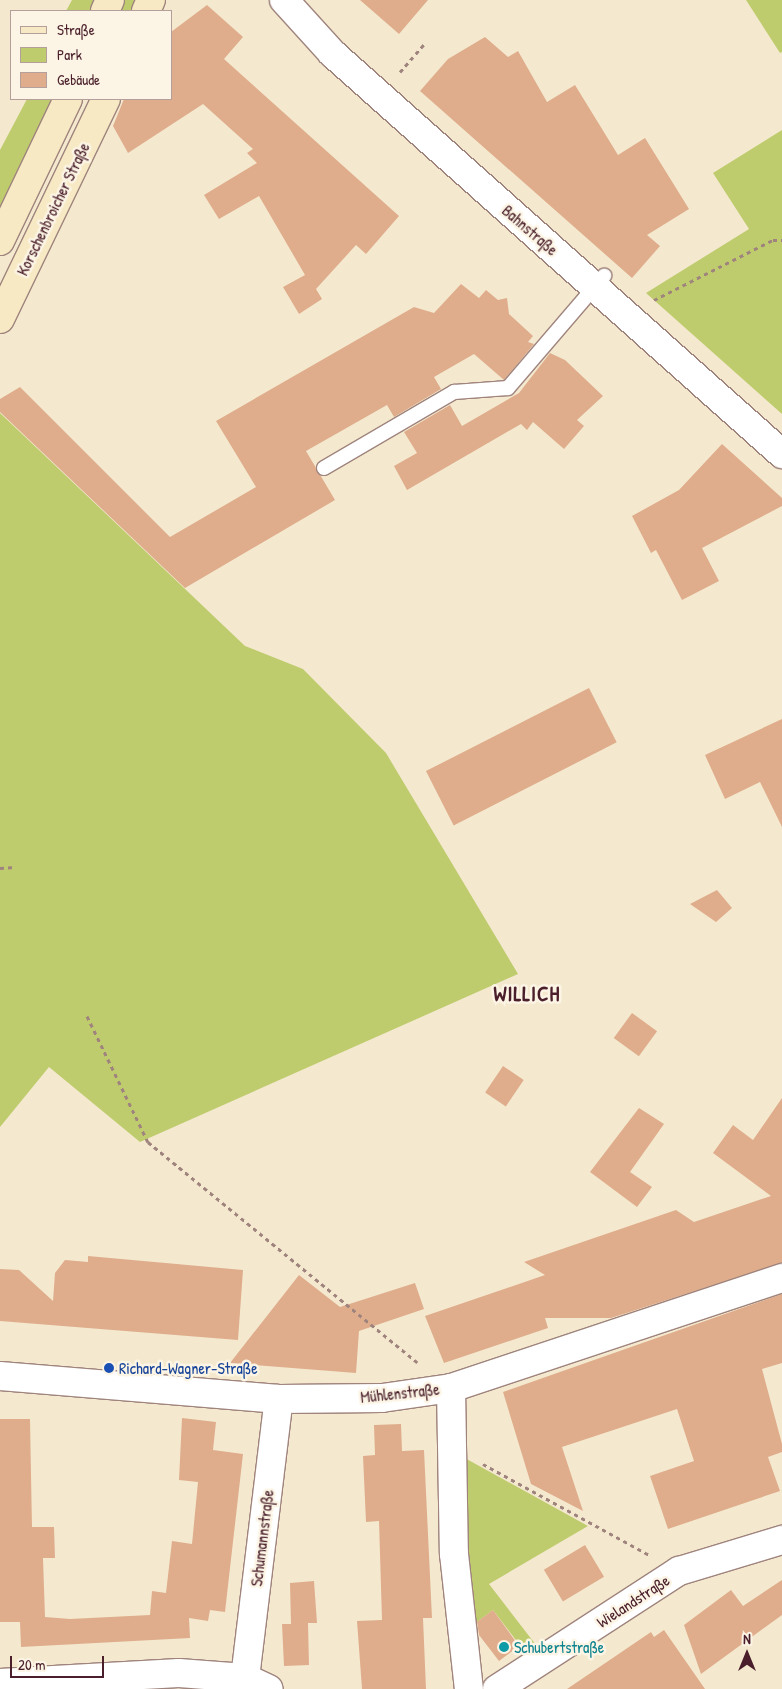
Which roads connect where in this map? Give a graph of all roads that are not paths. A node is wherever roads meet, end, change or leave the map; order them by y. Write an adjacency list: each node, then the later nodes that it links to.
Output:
1 (284, 0): 5 (street, Bahnstraße)
2 (68, 100): 4 (main road, Korschenbroicher Straße)
3 (106, 100): 6 (main road, Korschenbroicher Straße)
4 (0, 241)
5 (599, 282): 7 (street, Bahnstraße); 8 (lane)
6 (0, 319)
7 (782, 454)
8 (324, 468)
9 (782, 1278): 11 (street, Mühlenstraße)
10 (0, 1376): 12 (street, Mühlenstraße)
11 (450, 1388): 12 (street, Mühlenstraße); 16 (street)
12 (279, 1399): 15 (street, Schumannstraße)
13 (782, 1540): 17 (street, Wielandstraße)
14 (0, 1683): 15 (street)
15 (257, 1684)
16 (469, 1689)
17 (497, 1689)

